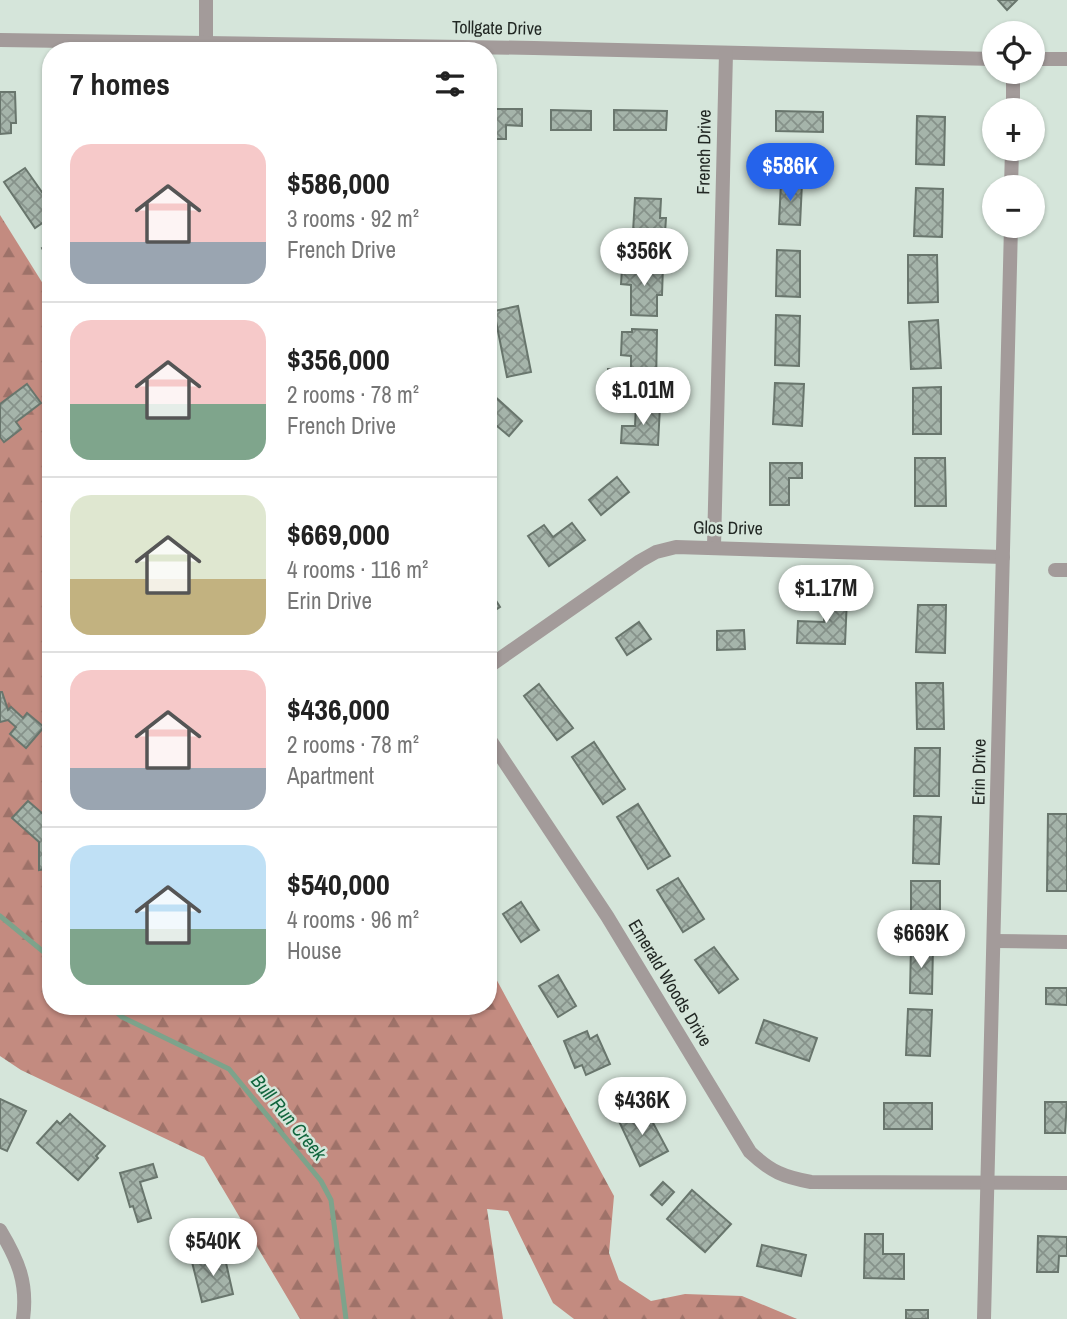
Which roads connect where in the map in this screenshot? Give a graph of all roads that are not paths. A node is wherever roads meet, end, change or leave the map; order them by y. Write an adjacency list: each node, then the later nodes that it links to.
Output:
1 (206, 0): 3 (street)
2 (0, 40): 4 (street, Tollgate Drive)
3 (206, 42)
4 (42, 43)
5 (497, 48): 6 (street, Tollgate Drive)
6 (726, 52): 7 (street, Tollgate Drive); 11 (street, French Drive)
7 (982, 59)
8 (1045, 59): 9 (street)
9 (1067, 59)
10 (1010, 238): 12 (street, Erin Drive)
11 (714, 546): 12 (street, Glos Drive); 13 (street, Glos Drive)
12 (1003, 557): 15 (street, Erin Drive)
13 (497, 661)
14 (497, 751): 17 (street, Emerald Woods Drive)
15 (994, 941): 16 (street); 17 (street, Erin Drive)
16 (1067, 942)
17 (986, 1183): 18 (street, Emerald Woods Drive); 21 (street, Erin Drive)
18 (1067, 1183)
19 (0, 1230): 20 (street)
20 (23, 1319)
21 (984, 1319)

